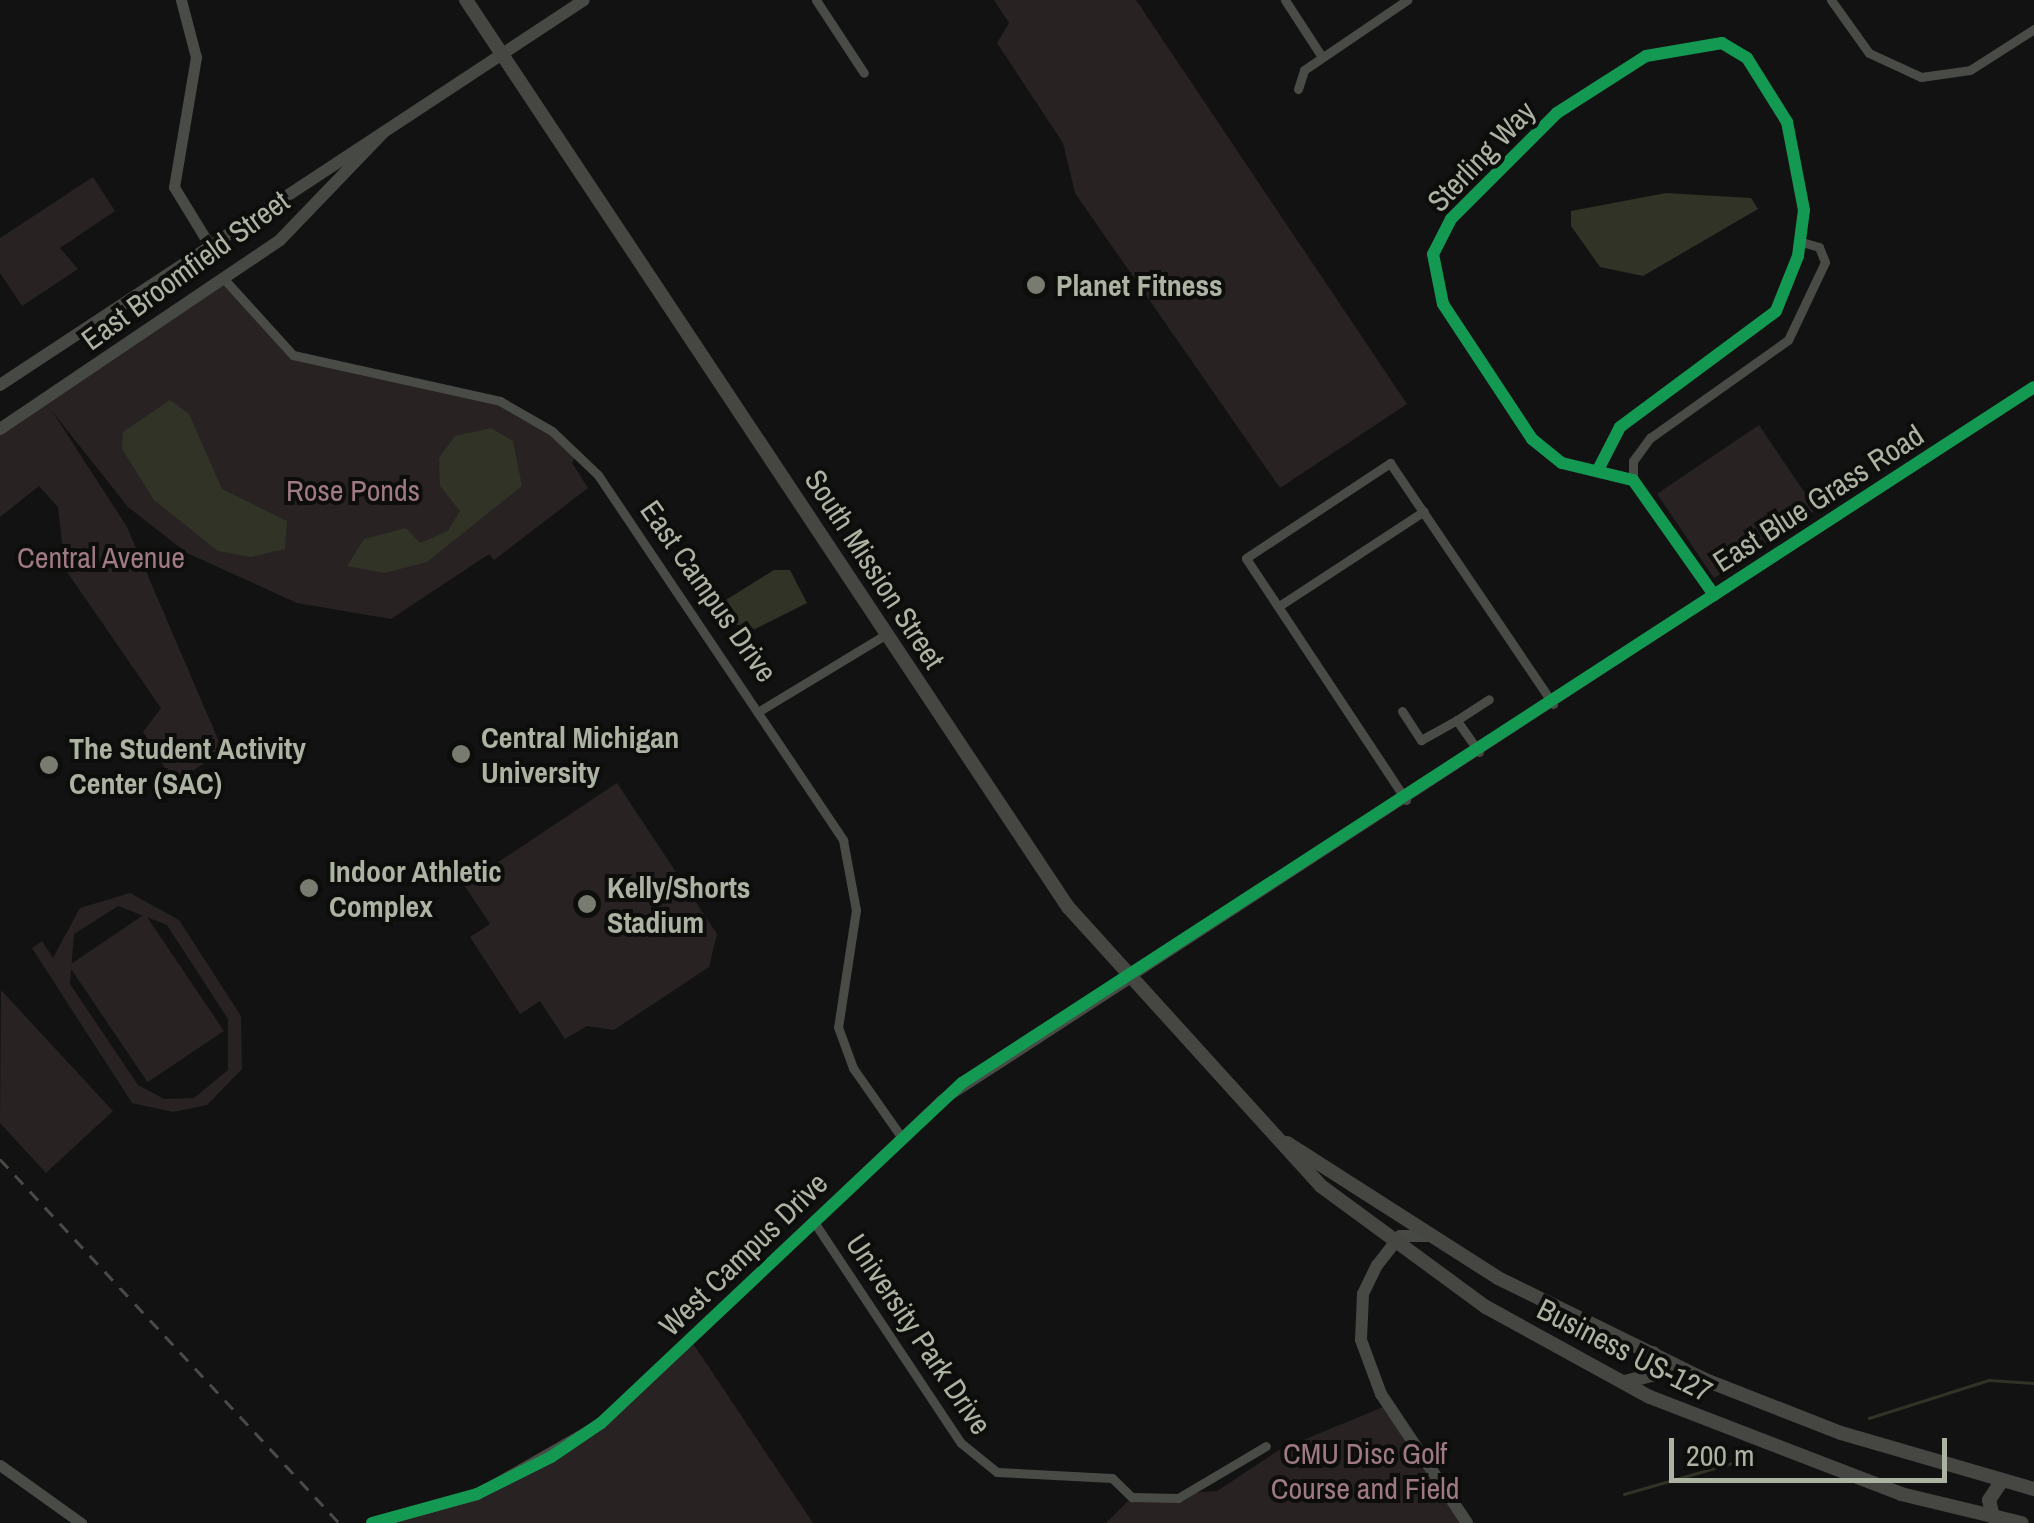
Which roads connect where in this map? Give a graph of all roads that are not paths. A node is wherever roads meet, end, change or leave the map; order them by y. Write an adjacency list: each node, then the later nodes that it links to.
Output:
1 (181, 0): 17 (street)
2 (466, 0): 9 (main road, South Mission Street)
3 (584, 0): 9 (main road, East Broomfield Street)
4 (816, 0): 11 (street)
5 (1284, 0): 10 (street)
6 (1408, 0): 10 (street)
7 (1831, 0): 8 (street)
8 (2034, 29)
9 (501, 54): 13 (main road, East Broomfield Street); 27 (main road, South Mission Street)
10 (1322, 56): 12 (street)
11 (864, 73)
12 (1298, 89)
13 (382, 133): 14 (main road, East Broomfield Street); 15 (main road, East Broomfield Street)
14 (298, 184): 15 (main road); 17 (main road, East Broomfield Street)
15 (308, 214): 18 (main road, East Broomfield Street)
16 (1802, 242): 22 (street, Sterling Way); 22 (street, Sterling Way); 23 (street, Sterling Way)
17 (210, 246): 19 (main road, East Broomfield Street)
18 (224, 279): 21 (main road, East Broomfield Street); 30 (street, East Campus Drive)
19 (0, 384)
20 (2033, 389): 25 (street, East Blue Grass Road)
21 (0, 429)
22 (1598, 470): 23 (street, Sterling Way)
23 (1634, 480): 25 (street)
24 (1424, 511): 26 (street); 26 (street); 29 (street)
25 (1714, 596): 29 (street, East Blue Grass Road)
26 (1279, 606): 34 (street)
27 (885, 634): 30 (street); 35 (main road, South Mission Street)
28 (1488, 700): 32 (street)
29 (1552, 704): 33 (street, East Blue Grass Road)
30 (761, 710): 36 (street, East Campus Drive)
31 (1402, 711): 32 (street)
32 (1457, 720): 33 (street)
33 (1479, 752): 34 (street, East Blue Grass Road)
34 (1406, 800): 35 (street, East Blue Grass Road)
35 (1127, 978): 36 (street, West Campus Drive); 37 (main road, South Mission Street)
36 (900, 1135): 38 (street, West Campus Drive)
37 (1278, 1138): 39 (main road, South Mission Street); 40 (main road, South Mission Street)
38 (814, 1222): 43 (street, University Park Drive); 49 (street, West Campus Drive)
39 (1430, 1236): 40 (main road); 41 (main road, Business US-127)
40 (1392, 1244): 42 (main road, Business US-127); 50 (main road)
41 (1653, 1354): 42 (main road); 45 (main road, Business US-127)
42 (1619, 1381): 47 (main road, Business US-127)
43 (1266, 1446)
44 (0, 1465): 48 (street)
45 (2001, 1482): 46 (main road, Business US-127); 47 (main road)
46 (2034, 1489)
47 (1993, 1518): 51 (main road, Business US-127)
48 (80, 1523)
49 (372, 1523)
50 (1467, 1523)
51 (2022, 1523)

